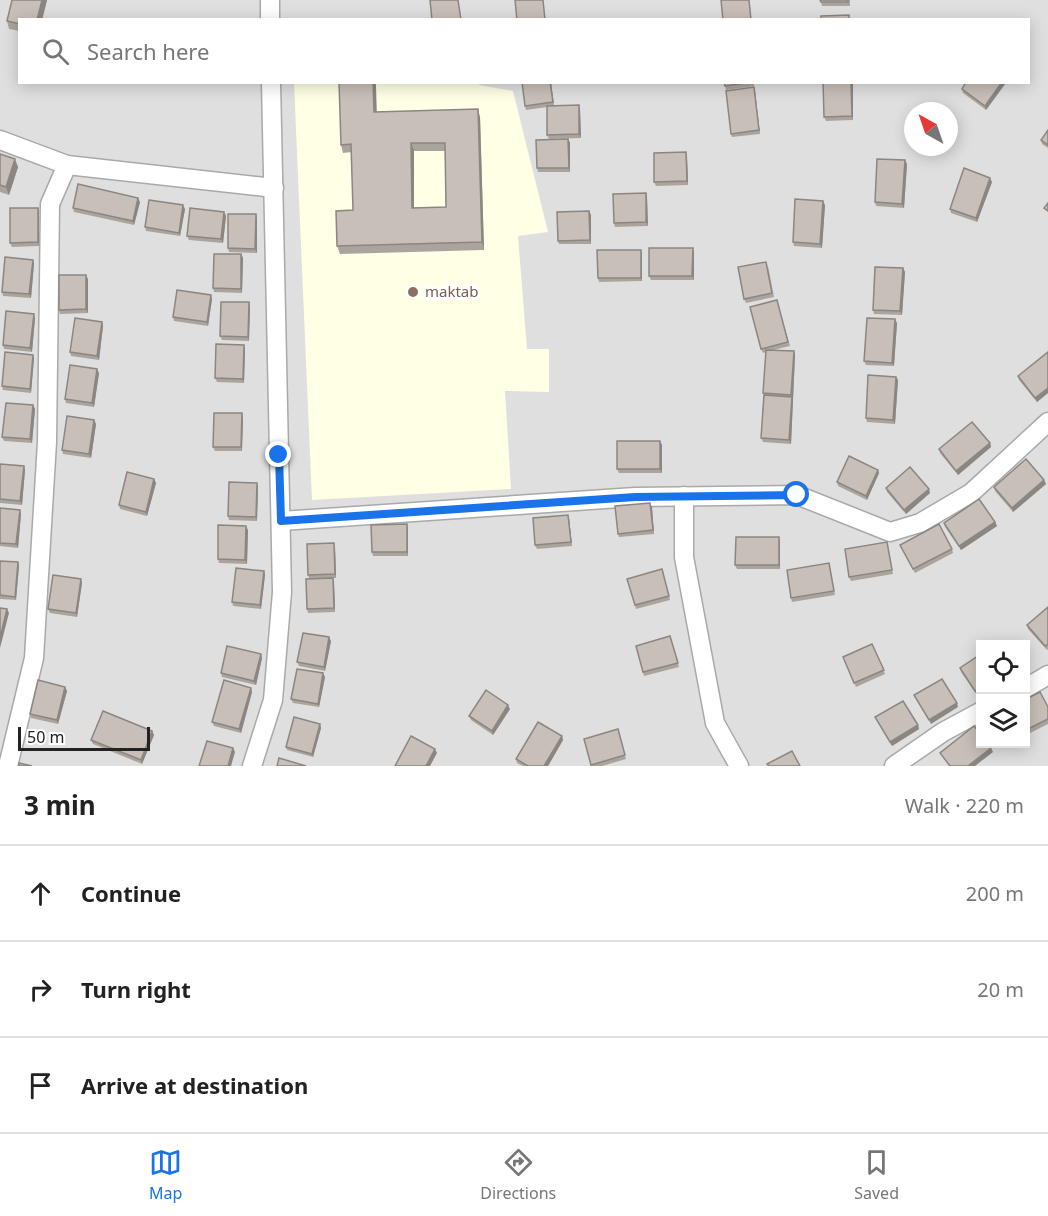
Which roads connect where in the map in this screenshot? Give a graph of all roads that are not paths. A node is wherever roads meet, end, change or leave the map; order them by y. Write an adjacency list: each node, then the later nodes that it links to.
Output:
1 (270, 0): 2 (street)
2 (270, 18)
3 (271, 84): 6 (street)
4 (0, 140): 5 (street)
5 (67, 165): 6 (street); 13 (street)
6 (274, 188): 9 (street)
7 (1048, 422): 8 (street)
8 (684, 496): 9 (street); 15 (street)
9 (281, 521): 14 (street)
10 (1048, 675): 11 (street)
11 (1030, 686)
12 (976, 715): 16 (street)
13 (8, 766)
14 (252, 766)
15 (739, 766)
16 (894, 766)

